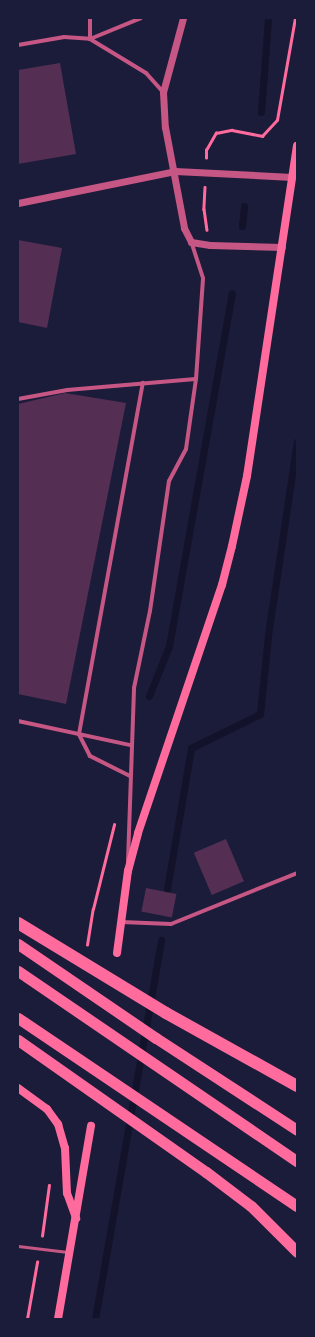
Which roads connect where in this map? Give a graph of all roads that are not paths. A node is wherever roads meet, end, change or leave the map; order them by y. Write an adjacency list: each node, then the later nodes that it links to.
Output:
1 (90, 18): 4 (street)
2 (141, 18): 4 (street)
3 (183, 18): 6 (street)
4 (90, 39): 5 (street); 6 (street)
5 (18, 45)
6 (163, 92): 8 (street)
7 (297, 146): 9 (main road)
8 (175, 171): 9 (street); 10 (street); 11 (street)
9 (292, 177): 12 (main road)
10 (18, 203)
11 (191, 242): 12 (street); 13 (street)
12 (282, 247): 20 (main road)
13 (196, 379): 14 (street); 18 (street)
14 (143, 383): 15 (street); 17 (street)
15 (18, 399)
16 (18, 722): 17 (street)
17 (79, 734): 18 (street); 19 (street)
18 (130, 744): 19 (street)
19 (130, 776): 20 (street)
20 (128, 871): 22 (main road)
21 (297, 873): 22 (street)
22 (121, 922): 25 (main road)
23 (18, 923): 29 (highway)
24 (18, 944): 32 (highway)
25 (117, 953)
26 (18, 971): 33 (highway)
27 (18, 1018): 34 (highway)
28 (20, 1041): 37 (highway)
29 (297, 1086)
30 (18, 1088): 35 (main road)
31 (91, 1126): 35 (main road)
32 (297, 1130)
33 (297, 1162)
34 (297, 1206)
35 (76, 1220): 38 (main road)
36 (18, 1246): 38 (lane)
37 (297, 1252)
38 (70, 1253): 39 (main road)
39 (58, 1319)

